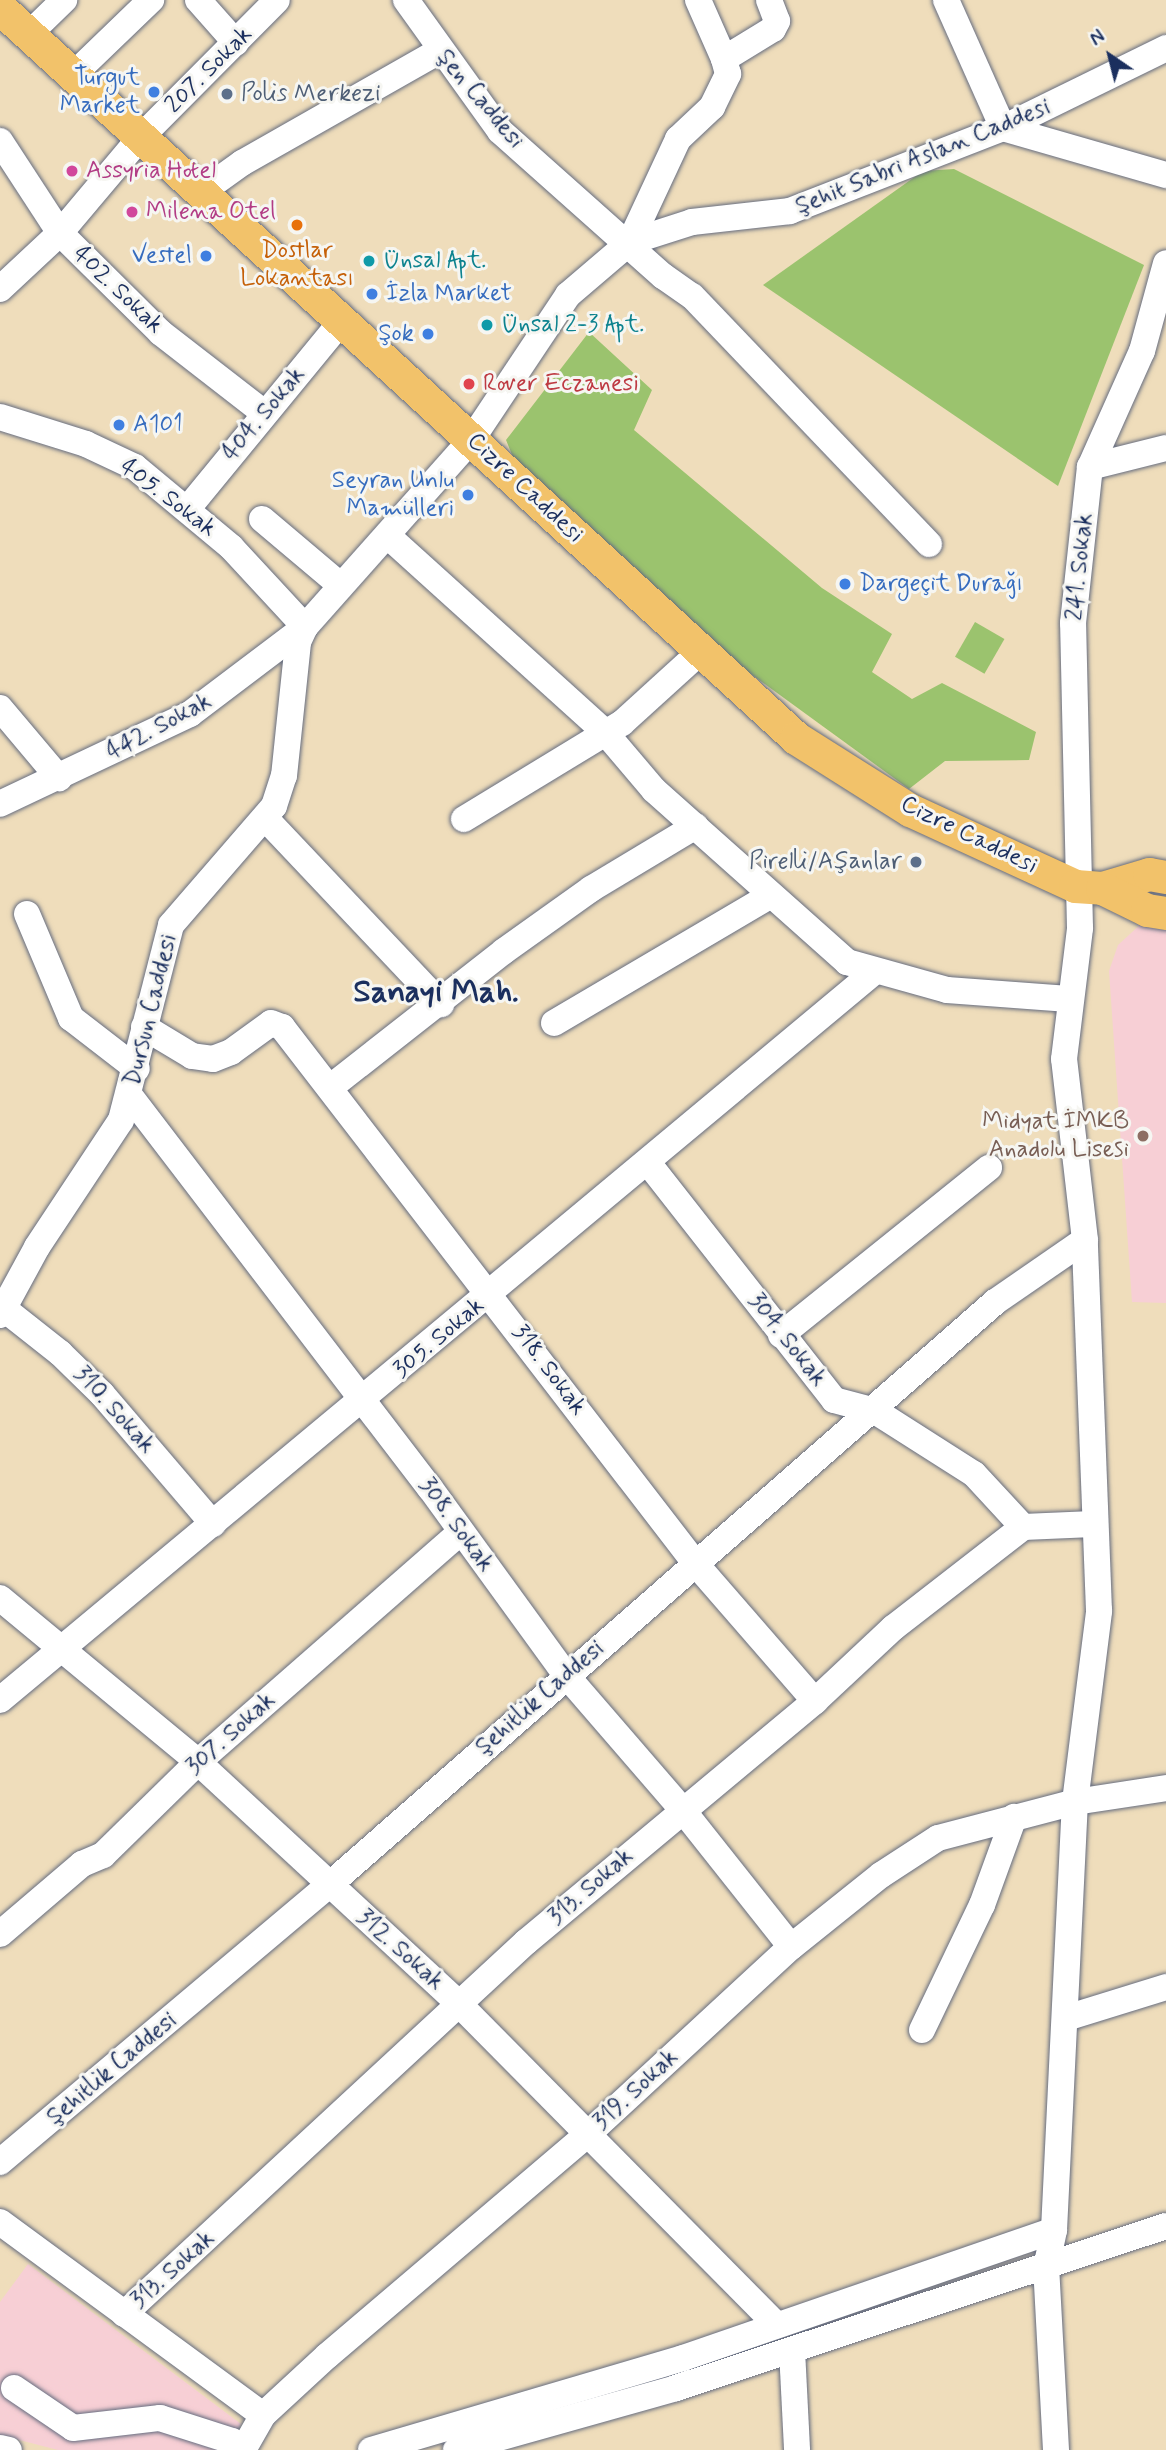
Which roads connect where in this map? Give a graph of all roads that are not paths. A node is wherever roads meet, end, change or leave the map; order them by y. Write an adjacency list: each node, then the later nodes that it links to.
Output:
1 (64, 0): 10 (street)
2 (151, 0): 15 (street)
3 (198, 0): 11 (street)
4 (277, 0): 11 (street, 207. Sokak)
5 (406, 0): 13 (street, Şen Caddesi)
6 (698, 0): 14 (street)
7 (769, 0): 14 (street)
8 (947, 0): 16 (street)
9 (0, 8): 10 (main road, Cizre Caddesi)
10 (27, 36): 15 (main road, Cizre Caddesi)
11 (236, 43): 17 (street, 207. Sokak)
12 (1166, 48): 16 (street, Şehit Sabri Aslan Caddesi)
13 (439, 51): 20 (street); 22 (street, Şen Caddesi)
14 (724, 59): 22 (street)
15 (72, 76): 17 (main road, Cizre Caddesi)
16 (1003, 128): 19 (street); 22 (street, Şehit Sabri Aslan Caddesi)
17 (140, 138): 20 (main road, Cizre Caddesi); 21 (street, 207. Sokak)
18 (0, 141): 21 (street, 402. Sokak)
19 (1166, 175)
20 (203, 191): 25 (main road, Cizre Caddesi)
21 (60, 233): 24 (street, 207. Sokak); 26 (street, 402. Sokak)
22 (630, 242): 28 (street, Şehit Sabri Aslan Caddesi); 34 (street, Şen Caddesi)
23 (1166, 263): 30 (street, 241. Sokak)
24 (0, 289)
25 (341, 322): 26 (street, 404. Sokak); 28 (main road, Cizre Caddesi)
26 (264, 413): 31 (street, 404. Sokak)
27 (0, 417): 31 (street, 405. Sokak)
28 (472, 439): 33 (street, Dursun Caddesi); 37 (main road, Cizre Caddesi)
29 (1166, 448): 30 (street)
30 (1090, 467): 46 (street, 241. Sokak)
31 (189, 507): 36 (street, 405. Sokak)
32 (262, 519): 35 (street)
33 (388, 536): 35 (street, Dursun Caddesi); 39 (street)
34 (929, 544)
35 (340, 584): 36 (street, Dursun Caddesi)
36 (304, 627): 40 (street, 442. Sokak); 42 (street, Dursun Caddesi)
37 (700, 652): 39 (street); 46 (main road, Cizre Caddesi)
38 (0, 708): 40 (street)
39 (604, 731): 43 (street); 44 (street)
40 (59, 778): 41 (street, 442. Sokak)
41 (0, 804)
42 (266, 819): 52 (street); 54 (street, Dursun Caddesi)
43 (464, 819)
44 (695, 826): 47 (street); 52 (street)
45 (1166, 877): 46 (main road)
46 (1088, 887): 49 (main road, Cizre Caddesi); 51 (street, 241. Sokak)
47 (771, 895): 50 (street); 53 (street)
48 (27, 914): 55 (street)
49 (1166, 914)
50 (874, 972): 51 (street); 58 (street, 305. Sokak)
51 (1069, 999): 60 (street, 241. Sokak)
52 (441, 1003): 56 (street)
53 (554, 1023)
54 (144, 1027): 55 (street, Dursun Caddesi); 56 (street, 318. Sokak)
55 (136, 1069): 57 (street, Dursun Caddesi)
56 (332, 1086): 61 (street, 318. Sokak)
57 (130, 1096): 62 (street, Dursun Caddesi); 64 (street, 308. Sokak)
58 (649, 1164): 61 (street, 305. Sokak); 63 (street, 304. Sokak)
59 (989, 1168): 63 (street)
60 (1085, 1240): 65 (street, Şehitlik Caddesi); 67 (street, 241. Sokak)
61 (491, 1293): 64 (street, 305. Sokak); 70 (street, 318. Sokak)
62 (2, 1312): 66 (street, 310. Sokak)
63 (781, 1335): 65 (street, 304. Sokak)
64 (363, 1402): 66 (street, 305. Sokak); 69 (street, 308. Sokak)
65 (875, 1411): 68 (street, 304. Sokak); 70 (street, Şehitlik Caddesi)
66 (213, 1524): 72 (street, 305. Sokak)
67 (1093, 1524): 68 (street); 78 (street, 241. Sokak)
68 (1023, 1527): 75 (street, 313. Sokak)
69 (461, 1532): 73 (street, 308. Sokak); 76 (street, 307. Sokak)
70 (695, 1563): 73 (street, Şehitlik Caddesi); 75 (street, 318. Sokak)
71 (0, 1598): 72 (street, 312. Sokak)
72 (61, 1648): 74 (street, 305. Sokak); 76 (street, 312. Sokak)
73 (565, 1675): 79 (street, 308. Sokak); 81 (street, Şehitlik Caddesi)
74 (0, 1700)
75 (815, 1701): 79 (street, 313. Sokak)
76 (198, 1762): 81 (street, 312. Sokak); 82 (street, 307. Sokak)
77 (1166, 1788): 78 (street, 319. Sokak)
78 (1075, 1802): 80 (street, 319. Sokak); 86 (street, 241. Sokak)
79 (681, 1808): 83 (street, 308. Sokak); 85 (street, 313. Sokak)
80 (1014, 1817): 83 (street, 319. Sokak); 87 (street)
81 (328, 1886): 85 (street, 312. Sokak); 89 (street, Şehitlik Caddesi)
82 (0, 1934)
83 (791, 1947): 88 (street, 319. Sokak)
84 (1166, 1987): 86 (street)
85 (460, 2005): 88 (street, 312. Sokak); 94 (street, 313. Sokak)
86 (1066, 2018): 92 (street, 241. Sokak)
87 (922, 2030)
88 (587, 2135): 95 (street, 312. Sokak); 98 (street, 319. Sokak)
89 (0, 2162)
90 (0, 2222): 94 (street)
91 (1166, 2226): 93 (street)
92 (1054, 2230): 93 (street, 241. Sokak); 95 (street)
93 (1046, 2268): 96 (street); 105 (street, 241. Sokak)
94 (124, 2314): 98 (street)
95 (777, 2325): 102 (street)
96 (792, 2350): 103 (street); 104 (street)
97 (14, 2388): 101 (street)
98 (263, 2415): 101 (street, 319. Sokak)
99 (0, 2448): 100 (street)
100 (9, 2450)
101 (243, 2450)
102 (371, 2450)
103 (456, 2450)
104 (797, 2450)
105 (1056, 2450)

